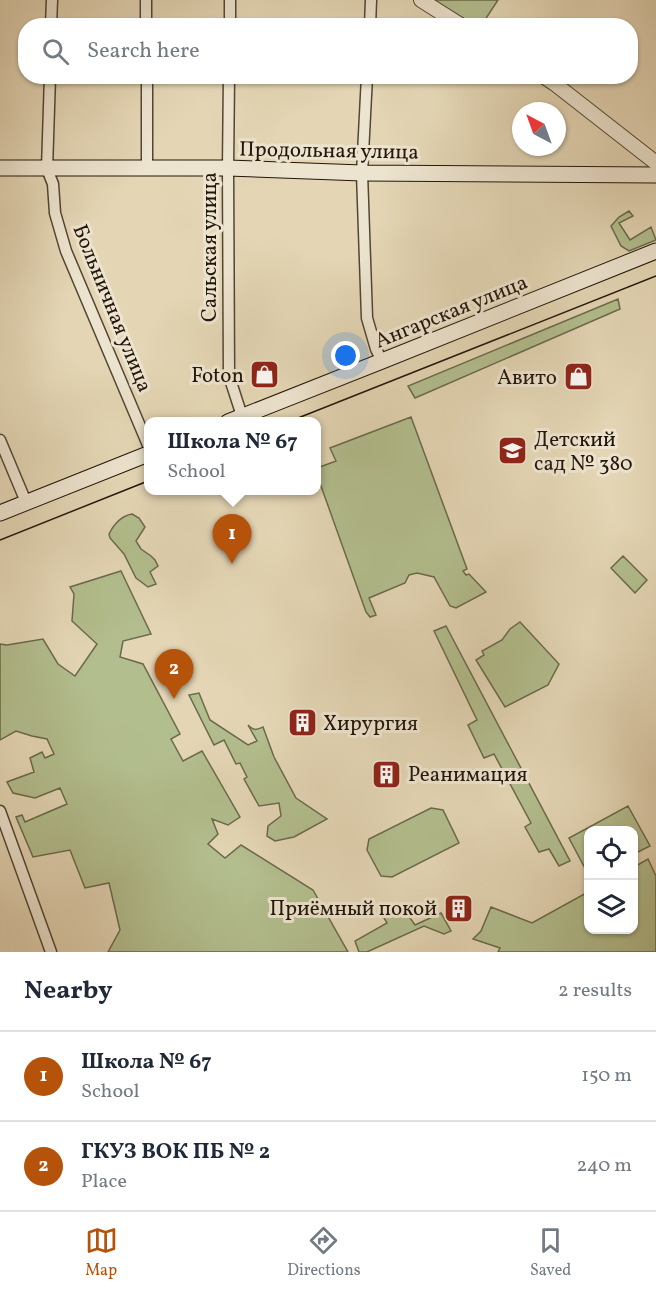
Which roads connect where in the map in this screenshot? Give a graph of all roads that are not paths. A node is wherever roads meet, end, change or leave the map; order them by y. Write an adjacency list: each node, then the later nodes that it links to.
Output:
1 (52, 0): 6 (street)
2 (146, 0): 7 (street)
3 (230, 0): 8 (street)
4 (371, 0): 9 (street)
5 (421, 0): 10 (street)
6 (51, 18)
7 (146, 18)
8 (230, 18)
9 (370, 18)
10 (449, 18)
11 (50, 84): 19 (street, Больничная улица)
12 (147, 84): 20 (street)
13 (229, 84): 18 (street, Сальская улица)
14 (367, 84): 21 (street)
15 (555, 84): 16 (street)
16 (656, 163)
17 (0, 168): 19 (main road, Продольная улица)
18 (228, 168): 20 (main road, Продольная улица); 21 (main road, Продольная улица); 25 (street, Сальская улица)
19 (47, 169): 20 (main road, Продольная улица); 27 (street, Больничная улица)
20 (147, 169)
21 (362, 173): 22 (main road, Продольная улица); 24 (street)
22 (656, 175)
23 (656, 251): 24 (main road, Ангарская улица)
24 (382, 361): 26 (main road, Ангарская улица)
25 (235, 417)
26 (240, 417)
27 (144, 436)
28 (0, 440): 30 (street)
29 (144, 456): 30 (main road)
30 (26, 502): 31 (main road)
31 (0, 513)
32 (0, 811): 33 (street)
33 (51, 952)

